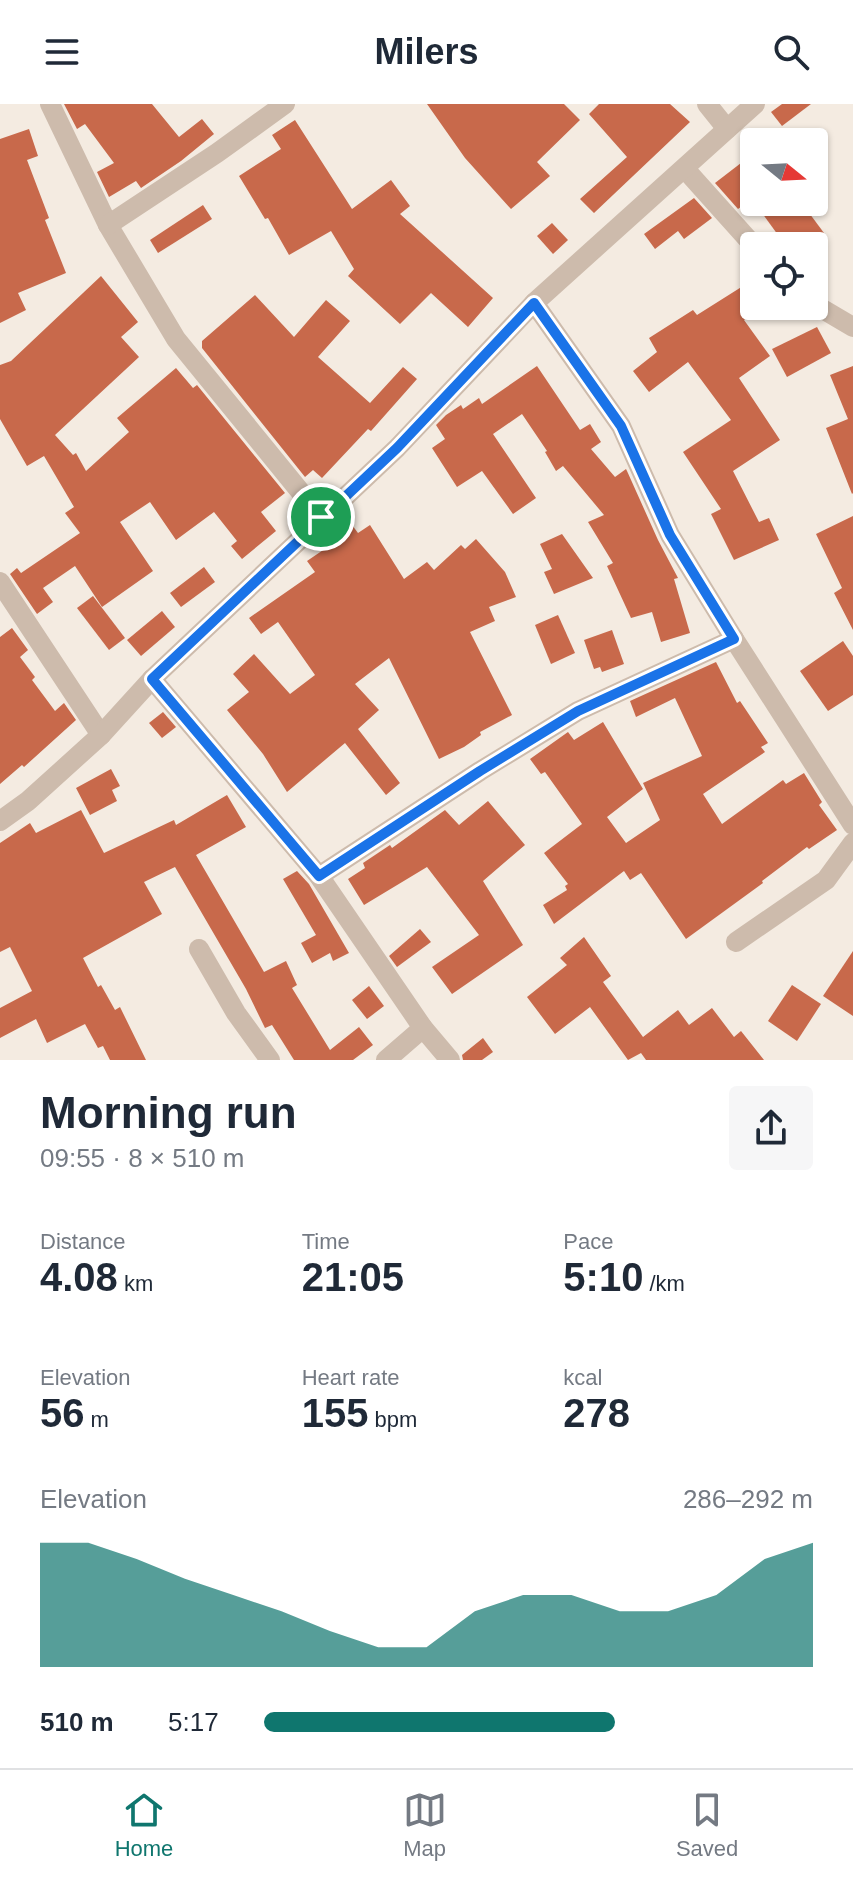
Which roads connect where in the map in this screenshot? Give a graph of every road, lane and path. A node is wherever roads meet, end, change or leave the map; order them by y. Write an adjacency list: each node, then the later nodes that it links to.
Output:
1 (50, 104): 7 (street)
2 (285, 104): 7 (street)
3 (707, 104): 5 (street)
4 (755, 104): 5 (street)
5 (727, 129): 6 (street)
6 (685, 169): 8 (street); 9 (street)
7 (108, 225): 12 (street)
8 (741, 232)
9 (534, 303): 12 (street); 14 (street)
10 (828, 312): 11 (street)
11 (853, 327)
12 (321, 517): 15 (street)
13 (0, 582): 16 (street)
14 (734, 639): 18 (street); 20 (street)
15 (152, 679): 16 (street); 20 (street)
16 (101, 735): 17 (street)
17 (0, 821)
18 (853, 825)
19 (853, 843): 21 (street)
20 (319, 876): 23 (street)
21 (736, 942)
22 (199, 949): 24 (street)
23 (423, 1028): 25 (street); 26 (street)
24 (270, 1060)
25 (386, 1060)
26 (450, 1060)

